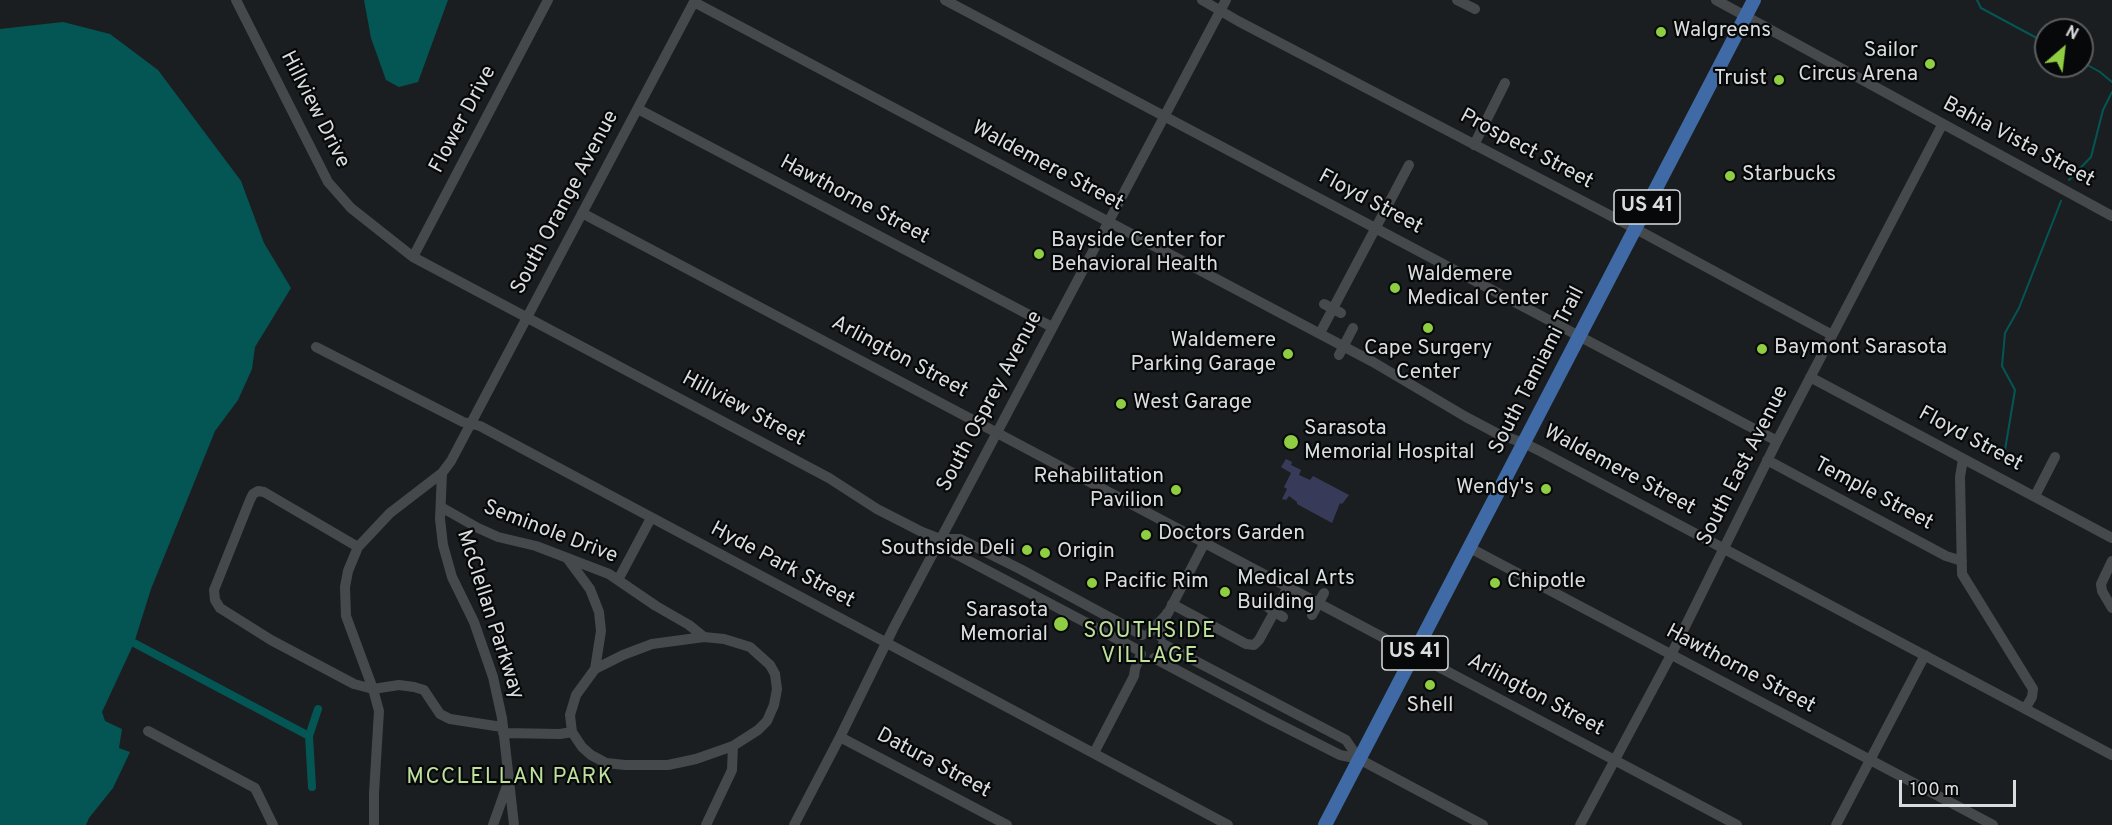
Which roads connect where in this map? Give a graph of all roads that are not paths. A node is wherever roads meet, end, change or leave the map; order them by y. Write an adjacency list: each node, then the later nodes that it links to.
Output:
1 (236, 0): 24 (street, Hillview Drive)
2 (945, 0): 15 (street, Floyd Street)
3 (1202, 0): 11 (street, Prospect Street)
4 (1226, 0): 11 (street, South Osprey Avenue)
5 (1457, 0): 10 (street)
6 (1716, 0): 12 (street, Bahia Vista Street)
7 (1754, 0): 12 (main road, South Tamiami Trail / US 41)
8 (547, 1): 24 (street, Flower Drive)
9 (694, 1): 14 (street, South Orange Avenue); 21 (street, Waldemere Street)
10 (1475, 9)
11 (1220, 11): 15 (street, South Osprey Avenue); 17 (street, Prospect Street)
12 (1746, 16): 16 (street, Bahia Vista Street); 23 (main road, South Tamiami Trail / US 41)
13 (1505, 83): 17 (street)
14 (638, 109): 19 (street, South Orange Avenue); 28 (street, Hawthorne Street)
15 (1165, 116): 21 (street, South Osprey Avenue); 22 (street, Floyd Street)
16 (1942, 125): 20 (street, Bahia Vista Street); 32 (street, South East Avenue)
17 (1474, 145): 23 (street, Prospect Street)
18 (1409, 165): 22 (street)
19 (582, 213): 27 (street, South Orange Avenue); 37 (street, Arlington Street)
20 (2112, 216)
21 (1108, 222): 28 (street, South Osprey Avenue); 30 (street, Waldemere Street)
22 (1376, 228): 30 (street); 31 (street, Floyd Street)
23 (1636, 229): 31 (main road, South Tamiami Trail / US 41); 32 (street, Prospect Street)
24 (413, 257): 27 (street, Hillview Drive)
25 (1324, 304): 26 (street)
26 (1341, 313)
27 (527, 318): 36 (street, South Orange Avenue); 48 (street, Hillview Street)
28 (1052, 327): 37 (street, South Osprey Avenue)
29 (1353, 328): 34 (street)
30 (1320, 333): 39 (street, Waldemere Street)
31 (1580, 335): 38 (street, Floyd Street); 39 (main road, South Tamiami Trail / US 41)
32 (1832, 335): 35 (street, South East Avenue)
33 (316, 347): 36 (street, Hyde Park Street)
34 (1339, 355)
35 (1810, 377): 38 (street, South East Avenue); 41 (street, Floyd Street)
36 (471, 424): 43 (street); 46 (street, Hyde Park Street)
37 (997, 432): 48 (street, South Osprey Avenue); 49 (street, Arlington Street)
38 (1777, 441): 42 (street, South East Avenue)
39 (1524, 443): 51 (main road, South Tamiami Trail / US 41); 52 (street, Waldemere Street)
40 (2055, 457): 44 (street)
41 (1963, 459): 44 (street, Floyd Street); 54 (street)
42 (1767, 460): 52 (street, South East Avenue); 54 (street, Temple Street)
43 (442, 472): 45 (street, McClellan Parkway); 50 (street)
44 (2035, 496): 47 (street, Floyd Street)
45 (441, 507): 53 (street, Seminole Drive); 74 (street, McClellan Parkway)
46 (651, 518): 56 (street); 66 (street, Hyde Park Street)
47 (2112, 538)
48 (940, 539): 65 (street, Hillview Street); 66 (street, South Osprey Avenue); 68 (street, Hillview Street)
49 (1205, 542): 57 (street, Arlington Street); 61 (street)
50 (358, 547): 72 (street); 72 (street)
51 (1470, 548): 67 (main road, South Tamiami Trail / US 41); 69 (street, Hawthorne Street)
52 (1723, 548): 69 (street, South East Avenue); 70 (street, Waldemere Street)
53 (567, 557): 56 (street, Seminole Drive); 71 (street)
54 (1962, 561): 73 (street)
55 (2112, 561): 60 (street)
56 (618, 580): 64 (street, Seminole Drive)
57 (1288, 587): 61 (street); 67 (street, Arlington Street)
58 (1324, 593): 62 (street)
59 (1260, 602): 63 (street)
60 (2112, 608)
61 (1170, 609): 65 (street)
62 (1312, 615)
63 (1283, 617)
64 (704, 637): 71 (street); 78 (street)
65 (1154, 637): 68 (street); 68 (street); 81 (street, Hillview Street)
66 (886, 642): 77 (street, South Osprey Avenue); 79 (street, Hyde Park Street)
67 (1415, 654): 81 (main road, South Tamiami Trail / US 41); 82 (street, Arlington Street)
68 (1146, 655): 79 (street); 81 (street, Hillview Street)
69 (1671, 655): 82 (street, South East Avenue); 83 (street, Hawthorne Street)
70 (1924, 656): 73 (street, Waldemere Street); 83 (street)
71 (595, 669): 76 (street)
72 (373, 689): 74 (street); 86 (street)
73 (2025, 709): 80 (street, Waldemere Street)
74 (502, 730): 76 (street); 84 (street, McClellan Parkway)
75 (148, 731): 85 (street)
76 (572, 732): 78 (street)
77 (840, 737): 90 (street, South Osprey Avenue); 91 (street, Datura Street)
78 (733, 746): 89 (street)
79 (1094, 753): 92 (street, Hyde Park Street)
80 (2112, 755)
81 (1359, 759): 93 (main road, South Tamiami Trail / US 41); 94 (street, Hillview Street)
82 (1615, 760): 95 (street, South East Avenue); 96 (street, Arlington Street)
83 (1870, 760): 97 (street); 98 (street, Hawthorne Street)
84 (508, 781): 87 (street); 88 (street, McClellan Parkway)
85 (273, 825)
86 (374, 825)
87 (493, 825)
88 (514, 825)
89 (706, 825)
90 (794, 825)
91 (1007, 825)
92 (1227, 825)
93 (1325, 825)
94 (1484, 825)
95 (1580, 825)
96 (1737, 825)
97 (1836, 825)
98 (1993, 825)

